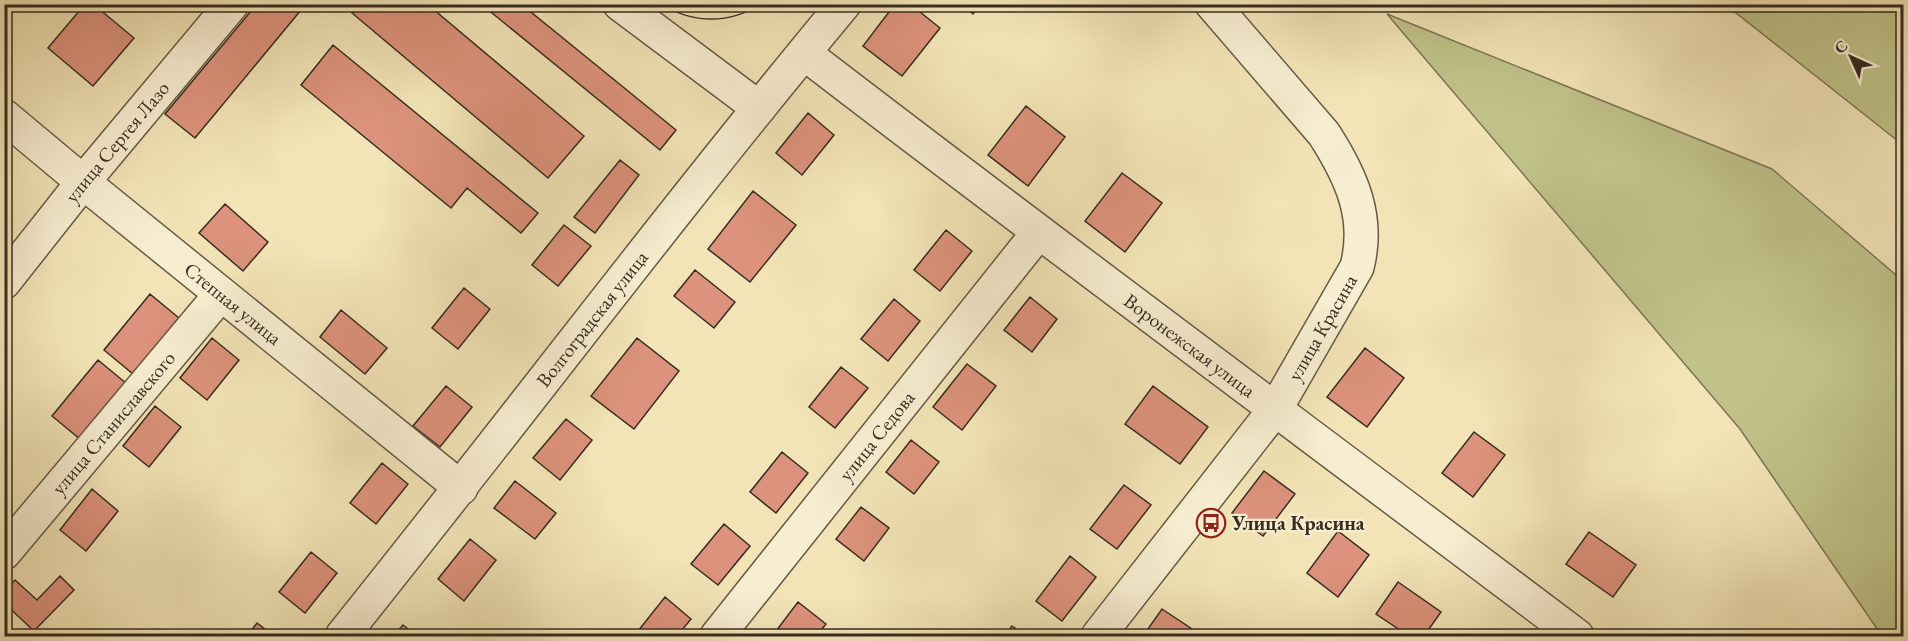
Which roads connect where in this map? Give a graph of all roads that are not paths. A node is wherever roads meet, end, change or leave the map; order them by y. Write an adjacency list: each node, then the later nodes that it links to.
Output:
1 (232, 4): 8 (street, улица Сергея Лазо)
2 (620, 4): 6 (street)
3 (844, 4): 5 (street, Волгоградская улица)
4 (1212, 4): 12 (street, улица Красина)
5 (804, 53): 6 (street, Волгоградская улица); 9 (street, Воронежская улица)
6 (759, 108): 13 (street, Волгоградская улица)
7 (4, 116): 8 (street, Степная улица)
8 (83, 182): 10 (street, улица Сергея Лазо); 11 (street, Степная улица)
9 (1038, 233): 12 (street, Воронежская улица); 16 (street, улица Седова)
10 (4, 282)
11 (221, 294): 13 (street, Степная улица); 14 (street, улица Станиславского)
12 (1276, 408): 17 (street, улица Красина); 18 (street, Воронежская улица)
13 (461, 488): 15 (street, Волгоградская улица)
14 (4, 553)
15 (342, 636)
16 (717, 636)
17 (1098, 636)
18 (1577, 636)

